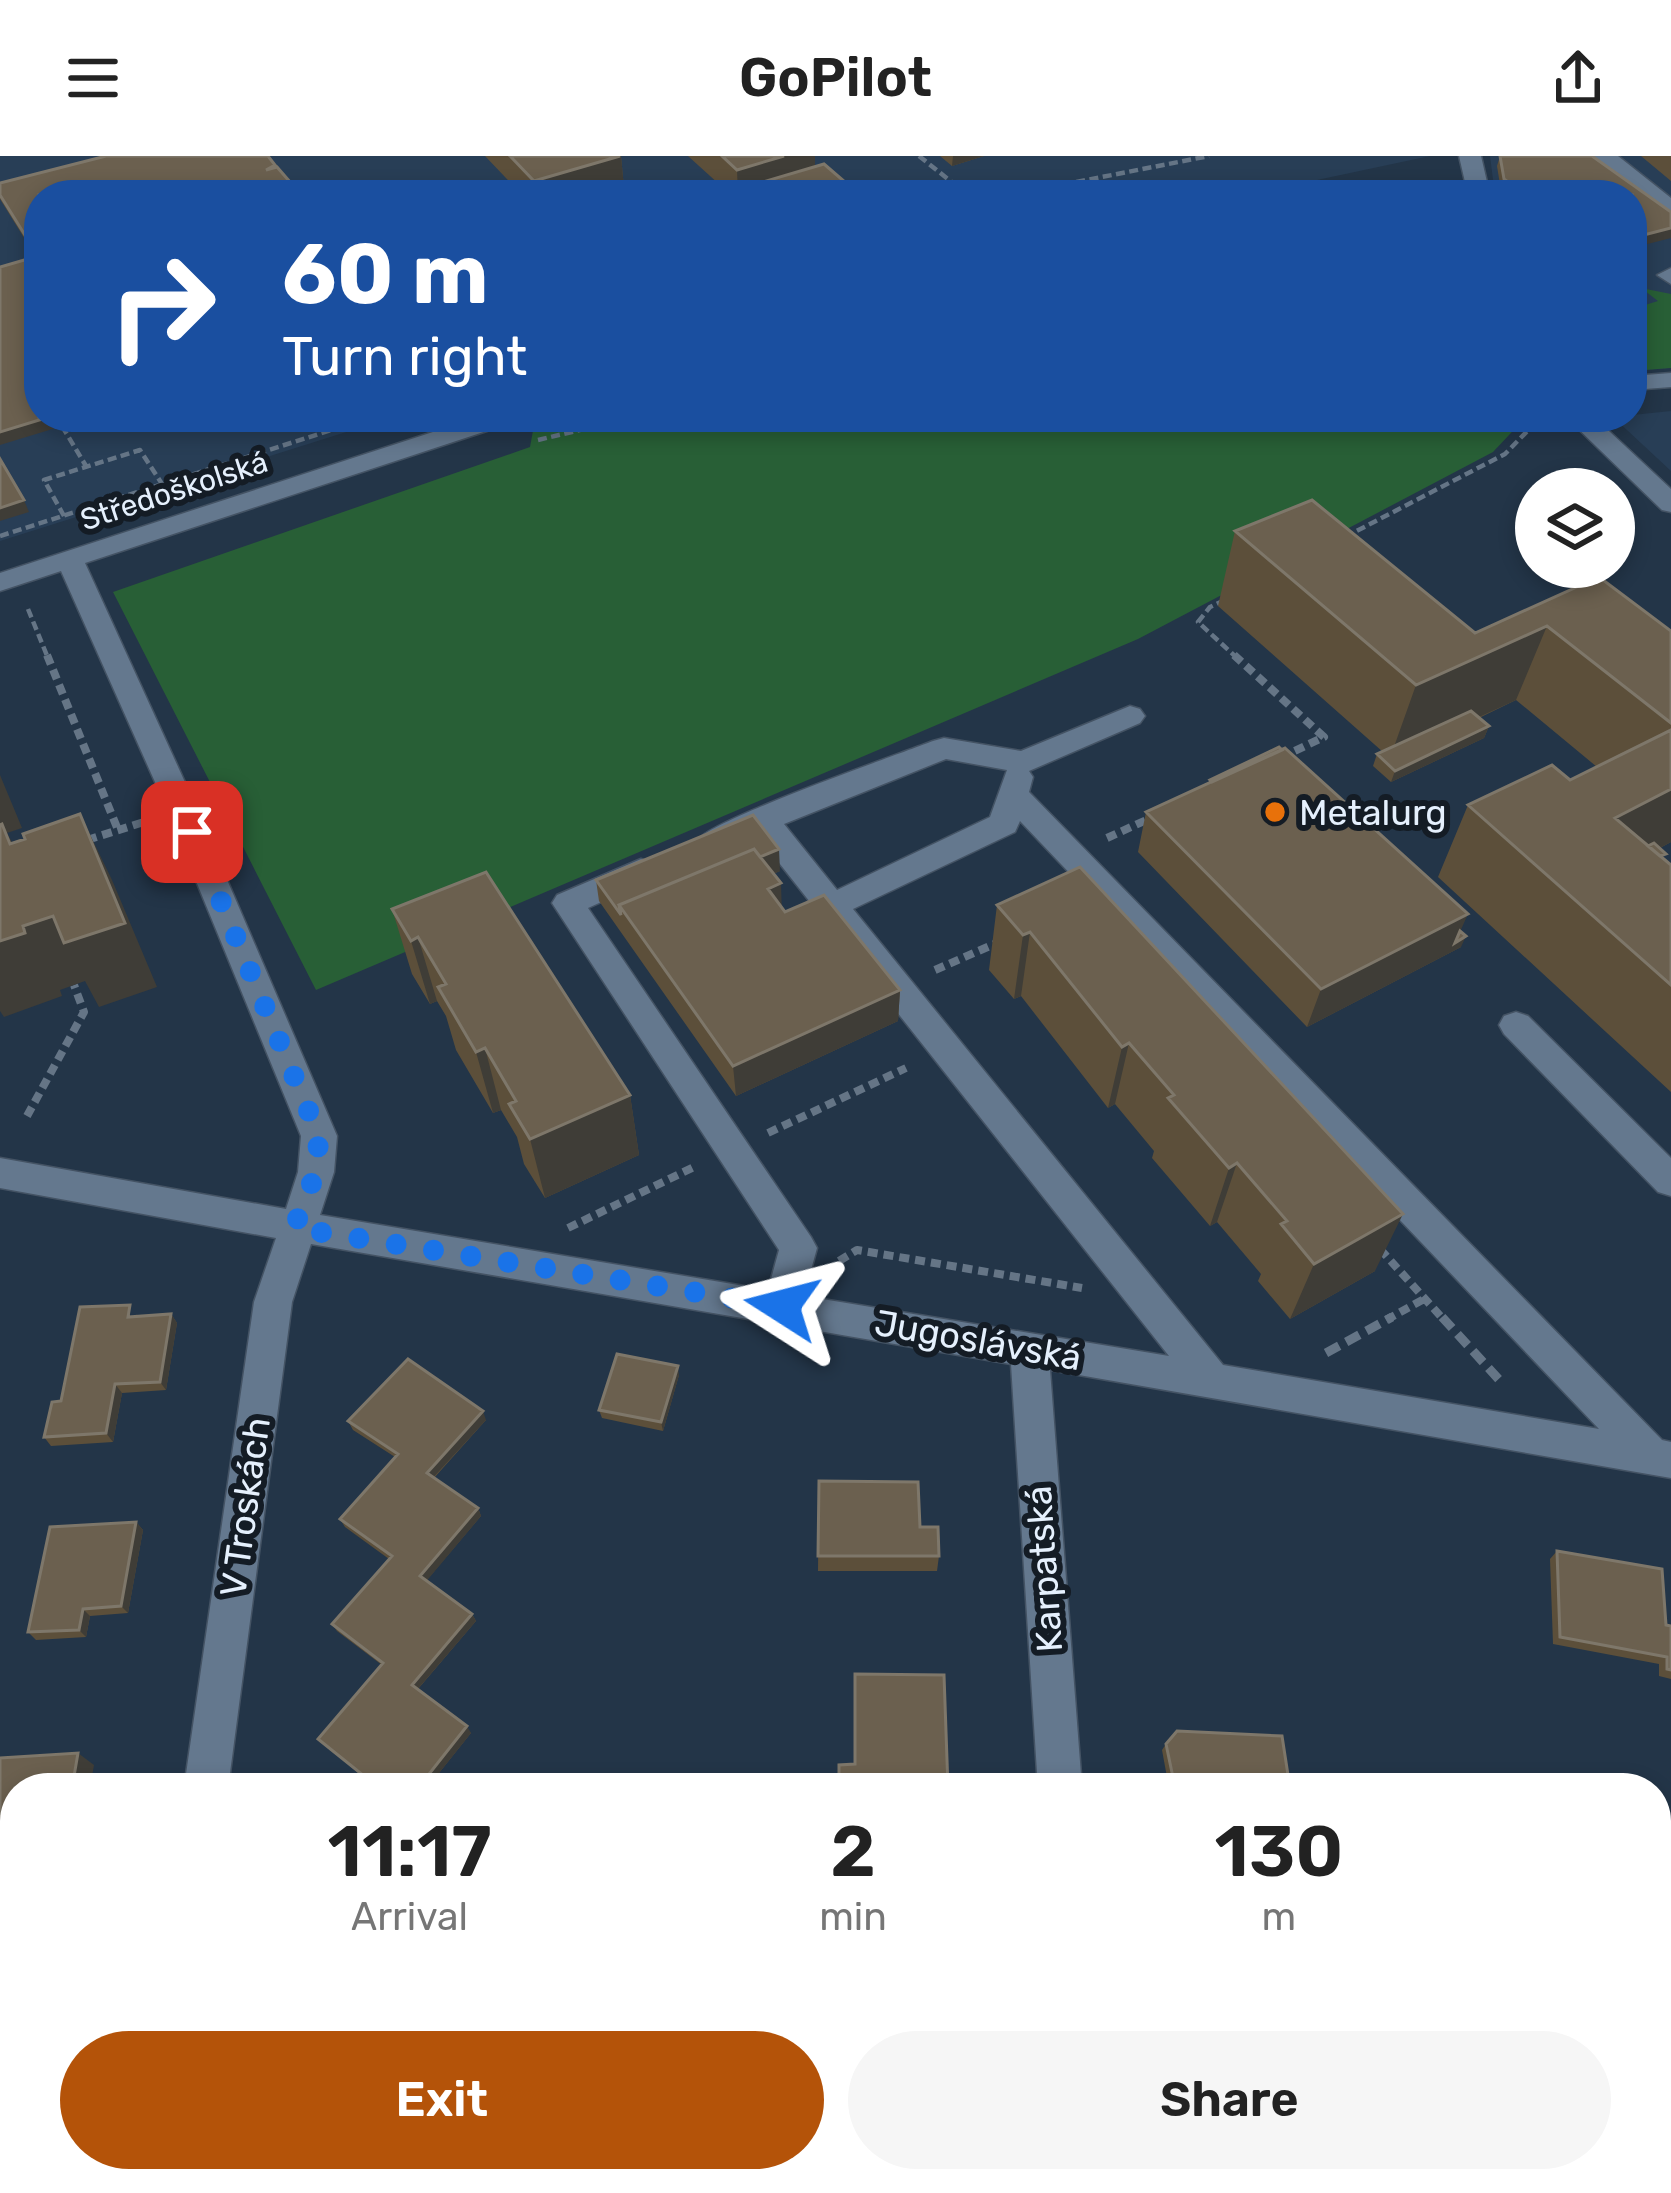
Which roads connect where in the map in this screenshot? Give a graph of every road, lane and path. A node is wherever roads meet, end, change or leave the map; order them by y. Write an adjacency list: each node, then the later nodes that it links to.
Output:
1 (919, 156): 4 (path)
2 (1209, 156): 5 (path)
3 (1604, 156): 6 (street)
4 (949, 180)
5 (1087, 180)
6 (1634, 180)
7 (1647, 190): 8 (street)
8 (1671, 209)
9 (66, 432): 16 (path)
10 (325, 432): 17 (path)
11 (459, 432): 22 (street, Středoškolská)
12 (568, 432): 15 (path)
13 (1526, 432): 21 (path)
14 (1595, 432): 18 (street)
15 (524, 442)
16 (86, 466): 17 (path); 19 (path)
17 (161, 484): 19 (path)
18 (1671, 503)
19 (64, 516): 20 (path)
20 (0, 536)
21 (1336, 542)
22 (70, 560): 23 (street, Středoškolská); 42 (street, V Troskách)
23 (6, 580): 31 (path)
24 (1231, 596): 26 (path)
25 (1130, 716): 27 (street)
26 (1282, 757)
27 (1018, 778): 30 (street); 33 (street); 34 (street)
28 (1154, 816): 33 (path)
29 (154, 818): 31 (path)
30 (762, 819): 34 (street); 44 (street)
31 (118, 830): 32 (path)
32 (78, 843)
33 (1070, 856): 48 (street)
34 (831, 906): 37 (street)
35 (1016, 934): 37 (path)
36 (74, 985): 39 (path)
37 (896, 987): 47 (street)
38 (1516, 1025): 41 (street)
39 (27, 1116)
40 (0, 1173): 42 (street, Jugoslávská)
41 (1671, 1181)
42 (294, 1228): 44 (street, Jugoslávská); 49 (street, V Troskách)
43 (1424, 1299): 46 (path)
44 (782, 1306): 45 (street, Jugoslávská)
45 (1029, 1349): 47 (street, Jugoslávská); 50 (street, Karpatská)
46 (1311, 1361)
47 (1211, 1379): 48 (street, Jugoslávská)
48 (1662, 1458)
49 (208, 1773)
50 (1059, 1773)

